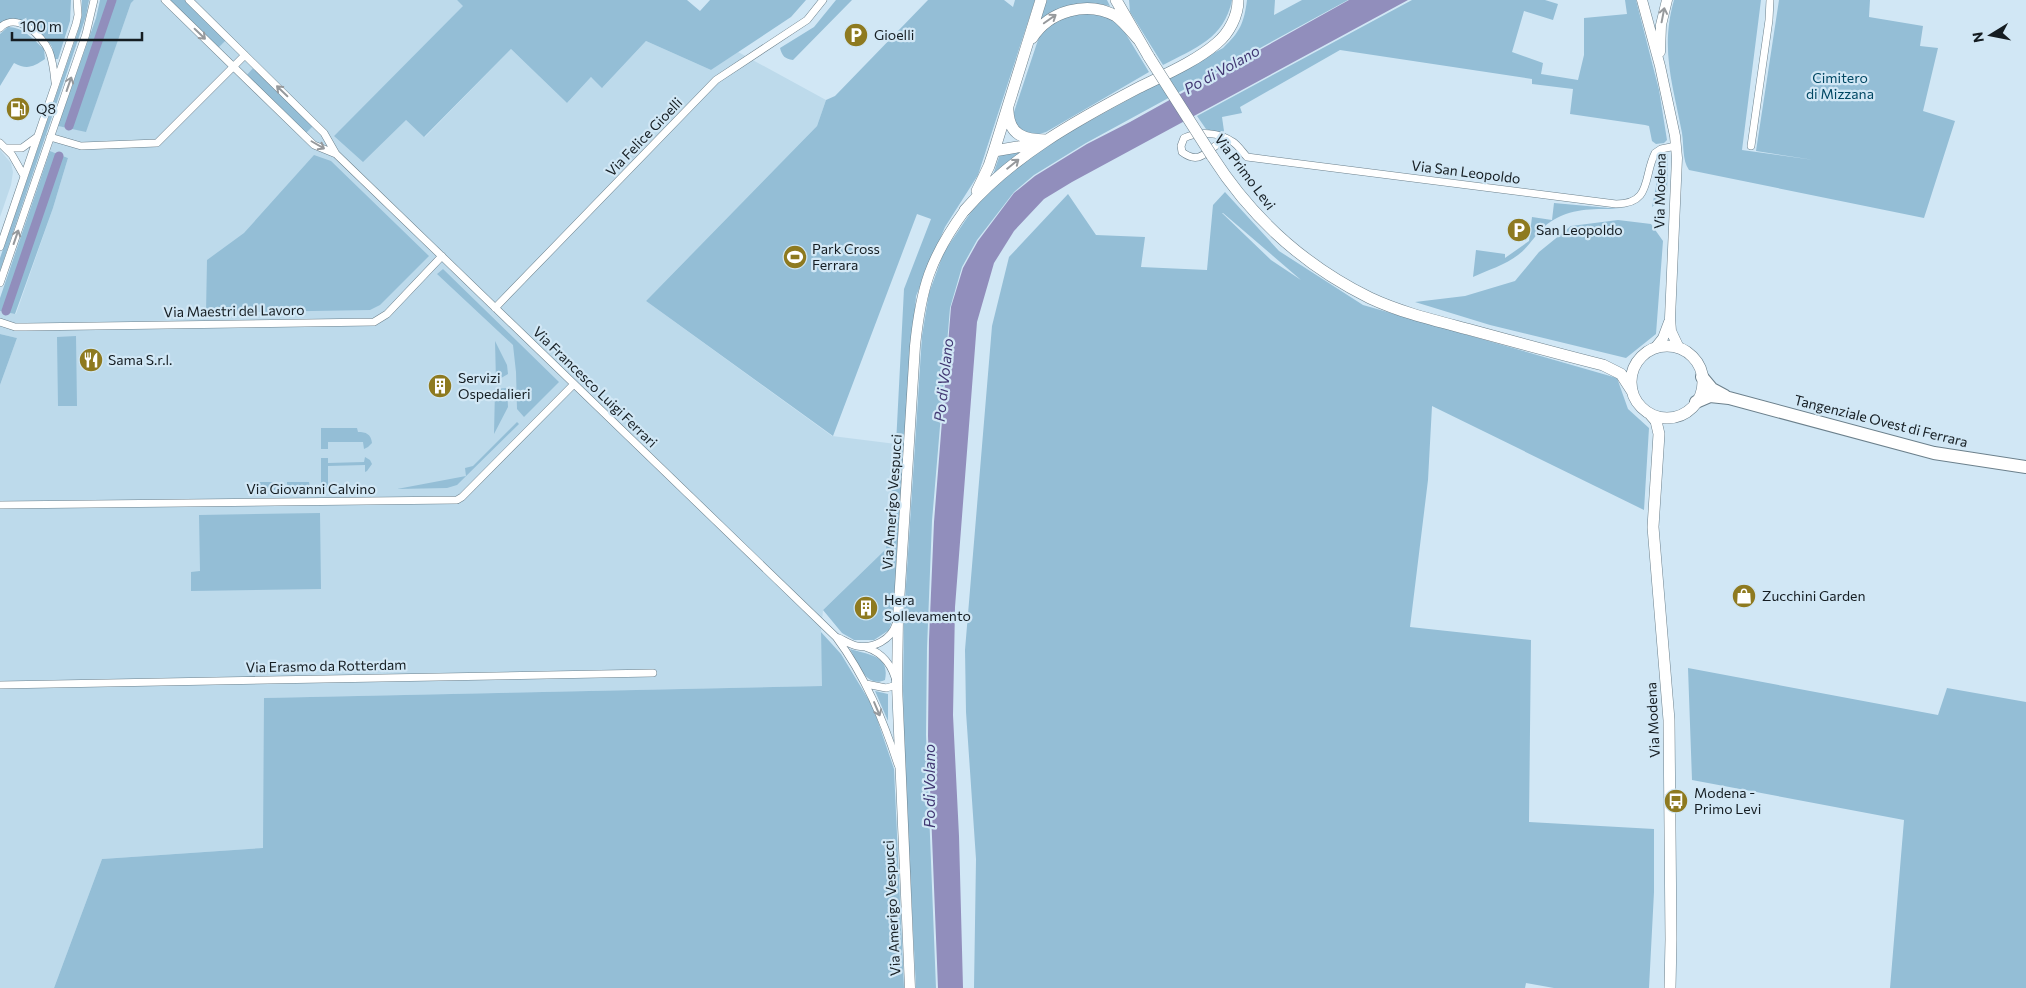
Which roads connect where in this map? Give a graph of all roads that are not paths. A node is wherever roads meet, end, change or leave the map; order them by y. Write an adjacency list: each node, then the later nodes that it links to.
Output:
1 (76, 0): 20 (street)
2 (94, 0): 23 (street, one-way to 2)
3 (165, 0): 18 (street, Via Francesco Luigi Ferrari, one-way to 18)
4 (189, 0): 16 (street, Via Francesco Luigi Ferrari)
5 (823, 0): 36 (street, Via Felice Gioelli)
6 (1041, 0): 17 (main road)
7 (1116, 0): 13 (main road, Via Primo Levi)
8 (1122, 0): 13 (main road)
9 (1238, 0): 24 (main road)
10 (1642, 0): 19 (main road, Via Modena)
11 (1667, 0): 19 (main road, Via Modena, one-way to 11)
12 (1770, 0): 28 (street)
13 (1123, 13): 15 (main road, Via Primo Levi)
14 (0, 28): 20 (street)
15 (1138, 39): 17 (main road, one-way to 15); 42 (main road, Via Primo Levi, bridge)
16 (245, 55): 18 (street); 30 (street, Via Francesco Luigi Ferrari, one-way to 16)
17 (1023, 58): 21 (main road)
18 (233, 66): 23 (street); 30 (street, Via Francesco Luigi Ferrari, one-way to 30)
19 (1660, 66): 27 (main road, Via Modena)
20 (56, 84): 22 (street)
21 (1008, 108): 24 (main road); 29 (main road)
22 (38, 137): 26 (street); 31 (street)
23 (50, 137): 35 (street, one-way to 23)
24 (1046, 140): 29 (main road); 32 (main road, one-way to 24)
25 (1227, 140): 25 (street, Via San Leopoldo); 27 (street, Via San Leopoldo)
26 (3, 146): 31 (street)
27 (1676, 146): 37 (main road, Via Modena)
28 (1751, 146)
29 (994, 151): 32 (main road)
30 (336, 154): 34 (street, Via Francesco Luigi Ferrari)
31 (24, 176): 33 (street)
32 (965, 210): 53 (main road, Via Amerigo Vespucci)
33 (0, 246)
34 (442, 256): 36 (street, Via Francesco Luigi Ferrari); 38 (street, Via Maestri del Lavoro)
35 (0, 284)
36 (495, 308): 44 (street, Via Francesco Luigi Ferrari)
37 (1670, 318): 39 (main road, Via Modena); 40 (main road, Via Modena)
38 (0, 322)
39 (1655, 348): 40 (main road); 41 (main road)
40 (1679, 348): 43 (main road)
41 (1638, 361): 42 (main road); 45 (main road)
42 (1603, 365): 45 (main road)
43 (1702, 377): 46 (highway); 47 (main road)
44 (574, 384): 52 (street, Via Giovanni Calvino); 54 (street, Via Francesco Luigi Ferrari)
45 (1632, 391): 48 (main road)
46 (1730, 398): 47 (highway); 51 (highway, Tangenziale Ovest di Ferrara)
47 (1696, 402): 49 (main road)
48 (1650, 414): 49 (main road); 50 (main road, Via Modena)
49 (1676, 417): 50 (main road, Via Modena)
50 (1659, 452): 62 (main road, Via Modena)
51 (2026, 467)
52 (0, 505)
53 (898, 619): 55 (street); 59 (main road, Via Amerigo Vespucci)
54 (836, 637): 55 (street, Via Francesco Luigi Ferrari); 58 (street, Via Francesco Luigi Ferrari)
55 (865, 647): 59 (street, Via Francesco Luigi Ferrari)
56 (653, 673): 57 (street, Via Erasmo da Rotterdam)
57 (0, 684)
58 (866, 684): 59 (street); 60 (street, Via Francesco Luigi Ferrari, one-way to 60)
59 (897, 685): 60 (main road, Via Amerigo Vespucci)
60 (900, 770): 61 (main road, Via Amerigo Vespucci)
61 (910, 988)
62 (1670, 988)

